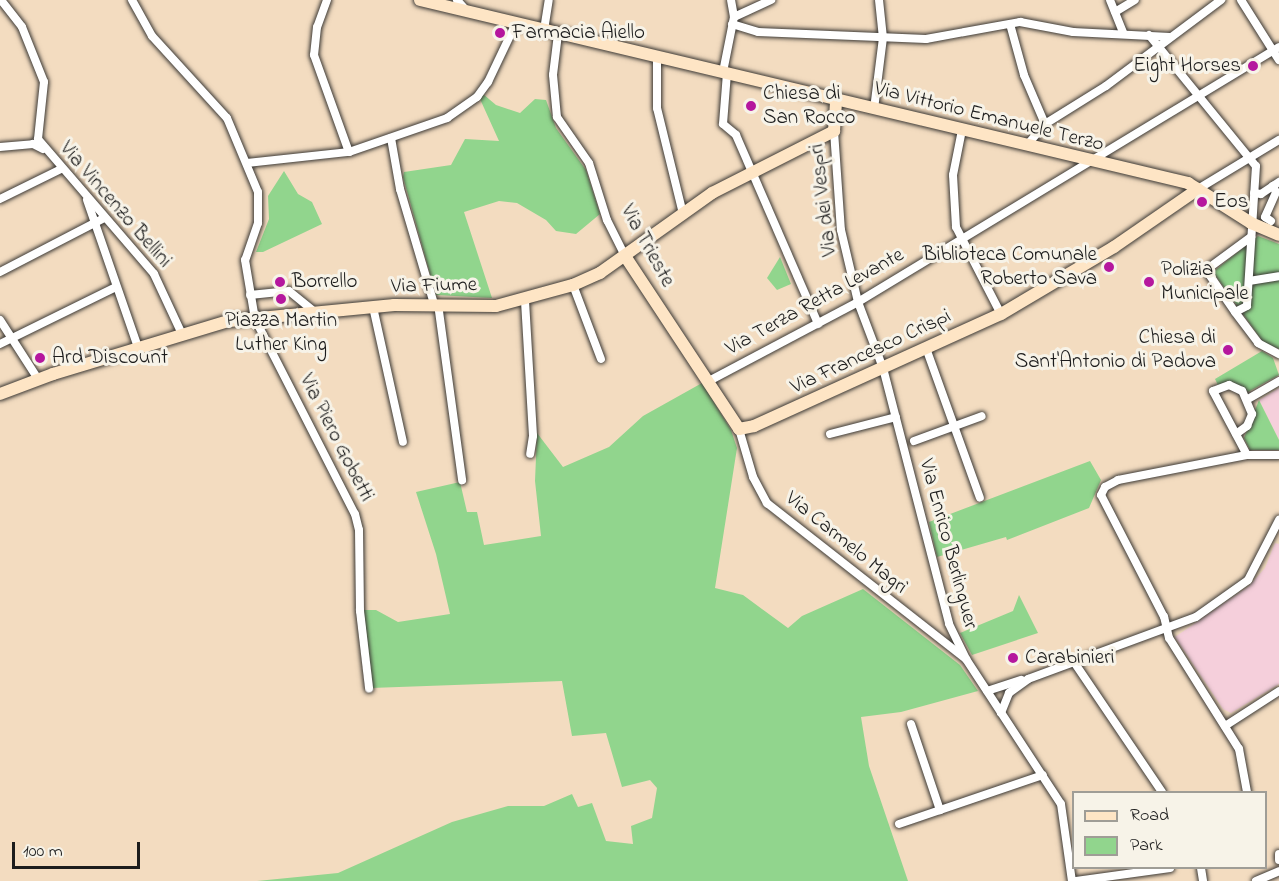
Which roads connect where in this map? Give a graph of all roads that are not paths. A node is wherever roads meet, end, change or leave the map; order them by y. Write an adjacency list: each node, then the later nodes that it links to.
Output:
1 (1, 0): 40 (street, Via Vincenzo Bellini)
2 (132, 0): 44 (street, Via Piero Gobetti)
3 (327, 0): 41 (street)
4 (420, 0): 14 (street, Via Vittorio Emanuele Terzo)
5 (457, 0): 14 (street)
6 (549, 0): 19 (street)
7 (731, 0): 16 (street)
8 (771, 0): 16 (street)
9 (879, 0): 24 (street)
10 (1110, 0): 15 (street)
11 (1136, 0): 15 (street)
12 (1221, 0): 23 (street)
13 (1242, 0): 26 (street)
14 (468, 11): 17 (street, Via Vittorio Emanuele Terzo)
15 (1115, 12): 20 (street)
16 (733, 20): 24 (street); 29 (street)
17 (516, 23): 19 (street, Via Vittorio Emanuele Terzo); 36 (street)
18 (1011, 24): 20 (street); 24 (street); 33 (street)
19 (544, 30): 21 (street, Via Vittorio Emanuele Terzo)
20 (1123, 33): 22 (street)
21 (558, 34): 27 (street, Via Vittorio Emanuele Terzo); 59 (street, Via Trieste)
22 (1149, 35): 23 (street); 25 (street)
23 (1170, 37): 25 (street)
24 (883, 38): 32 (street)
25 (1158, 46): 30 (street); 33 (street)
26 (1276, 49): 28 (street); 30 (street, Via Terza Retta Levante)
27 (657, 57): 29 (street, Via Vittorio Emanuele Terzo); 52 (street)
28 (1279, 60)
29 (725, 73): 31 (street, Via Vittorio Emanuele Terzo); 46 (street)
30 (1200, 95): 42 (street); 43 (street, Via Terza Retta Levante)
31 (836, 99): 32 (street, Via Vittorio Emanuele Terzo); 34 (street)
32 (874, 109): 35 (street, Via Vittorio Emanuele Terzo)
33 (1045, 124): 38 (street)
34 (834, 130): 46 (street, Via Fiume); 67 (street, Via dei Vespri)
35 (962, 130): 38 (street, Via Vittorio Emanuele Terzo); 58 (street)
36 (391, 138): 41 (street); 68 (street)
37 (1279, 140): 42 (street)
38 (1028, 145): 43 (street, Via Vittorio Emanuele Terzo)
39 (0, 147): 40 (street)
40 (43, 148): 45 (street, Via Vincenzo Bellini)
41 (349, 152): 44 (street)
42 (1252, 157): 48 (street); 49 (street)
43 (1089, 161): 48 (street, Via Vittorio Emanuele Terzo); 58 (street, Via Terza Retta Levante)
44 (247, 163): 65 (street, Via Piero Gobetti)
45 (61, 169): 50 (street, Via Vincenzo Bellini); 51 (street)
46 (752, 169): 52 (street, Via Fiume); 75 (street)
47 (1276, 184): 49 (street); 56 (street)
48 (1198, 189): 54 (street, Via Vittorio Emanuele Terzo); 72 (street, Via Francesco Crispi)
49 (1254, 193): 54 (street)
50 (87, 198): 53 (street, Via Vincenzo Bellini); 55 (street)
51 (0, 200)
52 (683, 213): 59 (street, Via Fiume)
53 (104, 218): 55 (street); 76 (street, Via Vincenzo Bellini)
54 (1251, 223): 56 (street, Via Vittorio Emanuele Terzo); 57 (street)
55 (93, 224): 60 (street); 64 (street)
56 (1276, 229)
57 (1251, 237): 62 (street); 70 (street)
58 (961, 241): 67 (street, Via Terza Retta Levante); 72 (street)
59 (625, 256): 63 (street, Via Fiume); 86 (street, Via Trieste)
60 (0, 272)
61 (1279, 276): 62 (street)
62 (1249, 281): 70 (street)
63 (573, 285): 66 (street, Via Fiume); 82 (street)
64 (116, 287): 77 (street); 79 (street)
65 (250, 295): 71 (street); 73 (street, Via Piero Gobetti)
66 (525, 301): 68 (street, Via Fiume); 97 (street)
67 (858, 302): 75 (street, Via Terza Retta Levante); 83 (street, Via dei Vespri)
68 (436, 304): 69 (street, Via Fiume); 100 (street)
69 (374, 307): 71 (street, Via Fiume); 96 (street)
70 (1235, 312): 81 (street)
71 (316, 313): 73 (street, Via Fiume)
72 (1001, 314): 80 (street, Via Francesco Crispi)
73 (255, 319): 76 (street, Via Fiume); 107 (street, Via Piero Gobetti)
74 (0, 320): 77 (street)
75 (818, 324): 86 (street, Via Terza Retta Levante)
76 (182, 334): 79 (street, Via Fiume)
77 (12, 338): 78 (street); 84 (street)
78 (0, 344)
79 (138, 347): 84 (street, Via Fiume)
80 (926, 348): 83 (street, Via Francesco Crispi); 91 (street)
81 (1279, 354)
82 (601, 360)
83 (883, 368): 90 (street, Via Enrico Berlinguer); 92 (street, Via Francesco Crispi)
84 (38, 379): 87 (street, Via Fiume)
85 (1279, 381): 88 (street)
86 (707, 382): 92 (street, Via Trieste)
87 (0, 394)
88 (1248, 399): 94 (street); 94 (street)
89 (982, 416): 91 (street)
90 (896, 417): 93 (street); 104 (street, Via Enrico Berlinguer)
91 (954, 426): 95 (street); 101 (street)
92 (739, 429): 104 (street, Via Carmelo Magrì)
93 (830, 434)
94 (1236, 434): 98 (street)
95 (914, 441)
96 (403, 442)
97 (531, 454)
98 (1247, 455): 99 (street); 103 (street)
99 (1279, 455)
100 (462, 480)
101 (980, 498)
102 (1279, 520): 103 (street)
103 (1166, 628): 105 (street); 112 (street)
104 (966, 659): 108 (street, Via Enrico Berlinguer)
105 (1074, 662): 106 (street); 114 (street)
106 (1028, 679): 108 (street); 110 (street)
107 (369, 688)
108 (987, 691): 110 (street, Via Enrico Berlinguer)
109 (1279, 691): 112 (street)
110 (1001, 713): 113 (street, Via Enrico Berlinguer)
111 (911, 724): 116 (street)
112 (1225, 726): 115 (street)
113 (1043, 775): 116 (street); 123 (street, Via Enrico Berlinguer)
114 (1161, 791)
115 (1247, 791)
116 (940, 810): 117 (street)
117 (899, 824)
118 (1279, 854): 119 (street)
119 (1279, 861)
120 (1156, 869): 123 (street)
121 (1279, 871): 122 (street)
122 (1265, 875): 124 (street)
123 (1074, 881)
124 (1256, 881)

